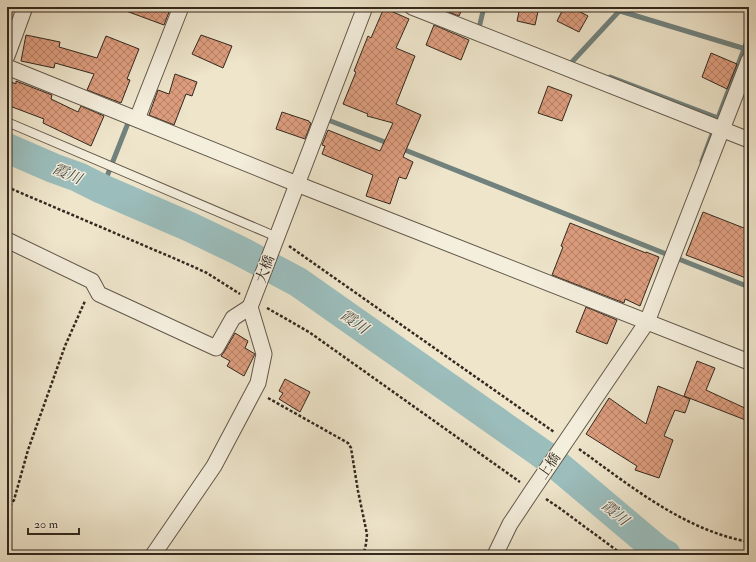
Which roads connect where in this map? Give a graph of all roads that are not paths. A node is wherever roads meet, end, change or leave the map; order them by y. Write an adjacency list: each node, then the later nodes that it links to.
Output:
1 (26, 7): 5 (street)
2 (181, 7): 8 (street)
3 (365, 7): 12 (street, 大橋)
4 (412, 7): 10 (street)
5 (7, 56)
6 (749, 60): 10 (street, 上橋)
7 (7, 67): 8 (street)
8 (137, 119): 12 (street)
9 (7, 122): 14 (lane)
10 (722, 129): 11 (street); 16 (street, 上橋)
11 (749, 140)
12 (297, 184): 14 (street, 大橋); 16 (street)
13 (7, 240): 15 (street)
14 (276, 240): 15 (street, 大橋)
15 (252, 301): 18 (street)
16 (647, 322): 17 (street); 19 (street, 上橋)
17 (749, 362)
18 (154, 555)
19 (495, 555)

